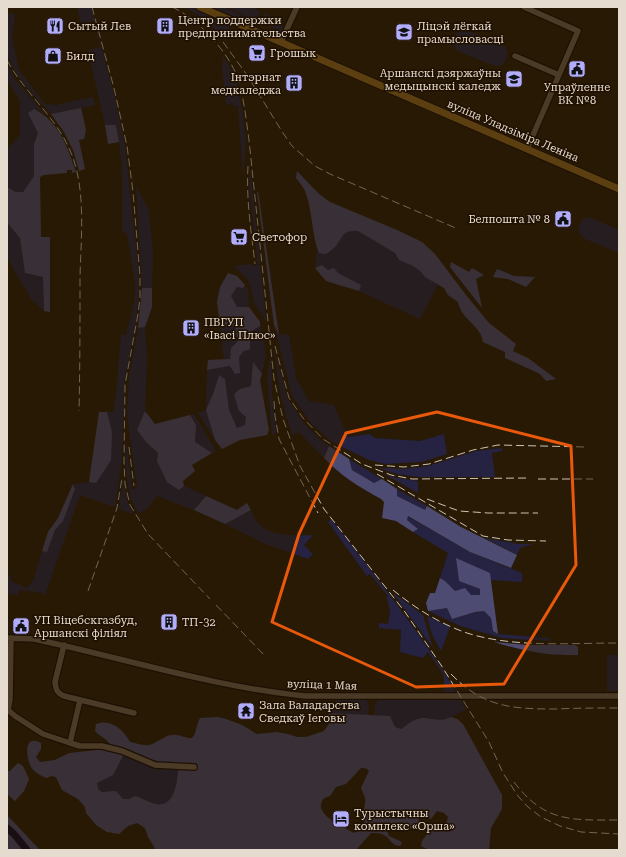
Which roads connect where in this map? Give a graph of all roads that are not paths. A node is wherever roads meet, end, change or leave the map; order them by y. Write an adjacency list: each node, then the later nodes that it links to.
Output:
1 (200, 7): 5 (main road, вуліца Уладзіміра Леніна)
2 (209, 7): 5 (main road, вуліца Уладзіміра Леніна)
3 (297, 7): 5 (street)
4 (524, 7): 7 (street)
5 (282, 41): 8 (main road, вуліца Уладзіміра Леніна)
6 (515, 56): 7 (street)
7 (559, 75): 8 (street)
8 (528, 148): 9 (main road, вуліца Уладзіміра Леніна); 10 (main road, вуліца Уладзіміра Леніна)
9 (619, 184)
10 (619, 189)
11 (9, 638): 12 (street, вуліца 1 Мая); 13 (street)
12 (64, 645): 14 (street, вуліца 1 Мая); 15 (street)
13 (9, 673): 16 (street)
14 (619, 696)
15 (80, 700): 17 (street); 18 (street)
16 (8, 710): 18 (street)
17 (134, 713)
18 (70, 743): 19 (street)
19 (194, 767)

